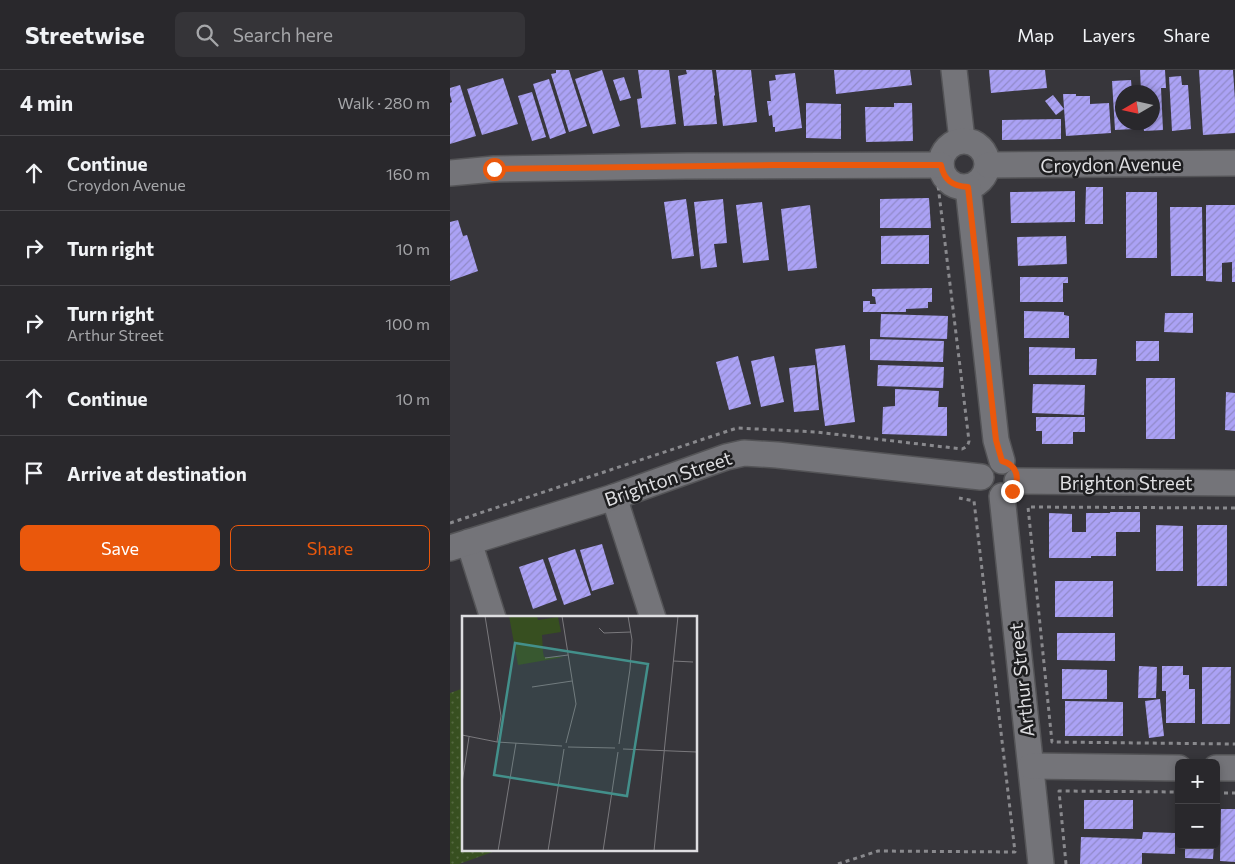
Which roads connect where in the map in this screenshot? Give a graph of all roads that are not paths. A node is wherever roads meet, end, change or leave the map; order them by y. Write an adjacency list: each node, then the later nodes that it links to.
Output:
1 (954, 70): 2 (street)
2 (962, 140): 4 (street); 6 (street)
3 (1235, 163): 4 (street, Croydon Avenue)
4 (988, 165): 7 (street)
5 (450, 173): 6 (street)
6 (939, 174): 7 (street)
7 (968, 187): 8 (street)
8 (1002, 461): 9 (street); 11 (street)
9 (982, 477): 11 (street); 12 (street, Brighton Street)
10 (1235, 483): 11 (street, Brighton Street)
11 (1009, 489): 16 (street, Arthur Street)
12 (614, 497): 13 (street, Brighton Street); 15 (street)
13 (459, 545): 14 (street)
14 (492, 616)
15 (652, 616)
16 (1031, 766): 17 (street); 20 (street, Arthur Street)
17 (1175, 768)
18 (1220, 768): 19 (street)
19 (1235, 768)
20 (1041, 864)

